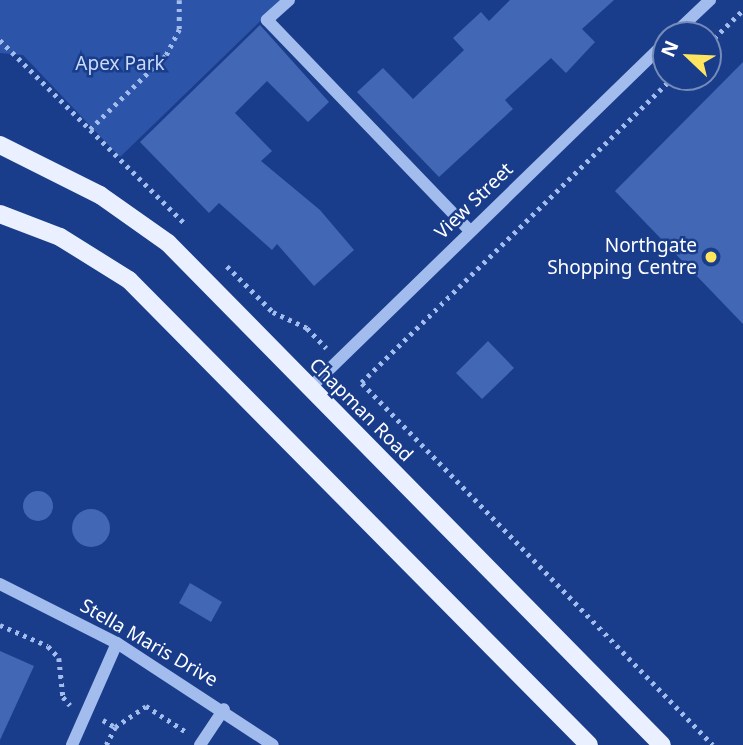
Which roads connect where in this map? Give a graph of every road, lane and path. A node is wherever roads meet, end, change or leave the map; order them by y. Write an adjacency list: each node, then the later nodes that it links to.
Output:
1 (179, 0): 10 (path)
2 (289, 0): 13 (street)
3 (710, 0): 5 (street)
4 (743, 10): 6 (path)
5 (688, 21)
6 (722, 30)
7 (0, 38): 10 (path)
8 (652, 56): 13 (street, View Street)
9 (660, 91): 32 (path)
10 (90, 129): 14 (path)
11 (0, 145): 17 (main road, Chapman Road)
12 (0, 214): 30 (main road)
13 (470, 231): 17 (street, View Street)
14 (195, 235)
15 (224, 264): 16 (path)
16 (318, 340)
17 (310, 388): 31 (main road, Chapman Road)
18 (0, 584): 20 (street, Stella Maris Drive)
19 (0, 625): 21 (path)
20 (117, 643): 22 (street, Stella Maris Drive); 26 (street)
21 (71, 705)
22 (224, 709): 28 (street); 29 (street, Stella Maris Drive)
23 (104, 721): 24 (path)
24 (115, 727): 25 (path); 27 (path)
25 (185, 731)
26 (72, 745)
27 (106, 745)
28 (200, 745)
29 (273, 745)
30 (589, 745)
31 (662, 745)
32 (713, 745)

